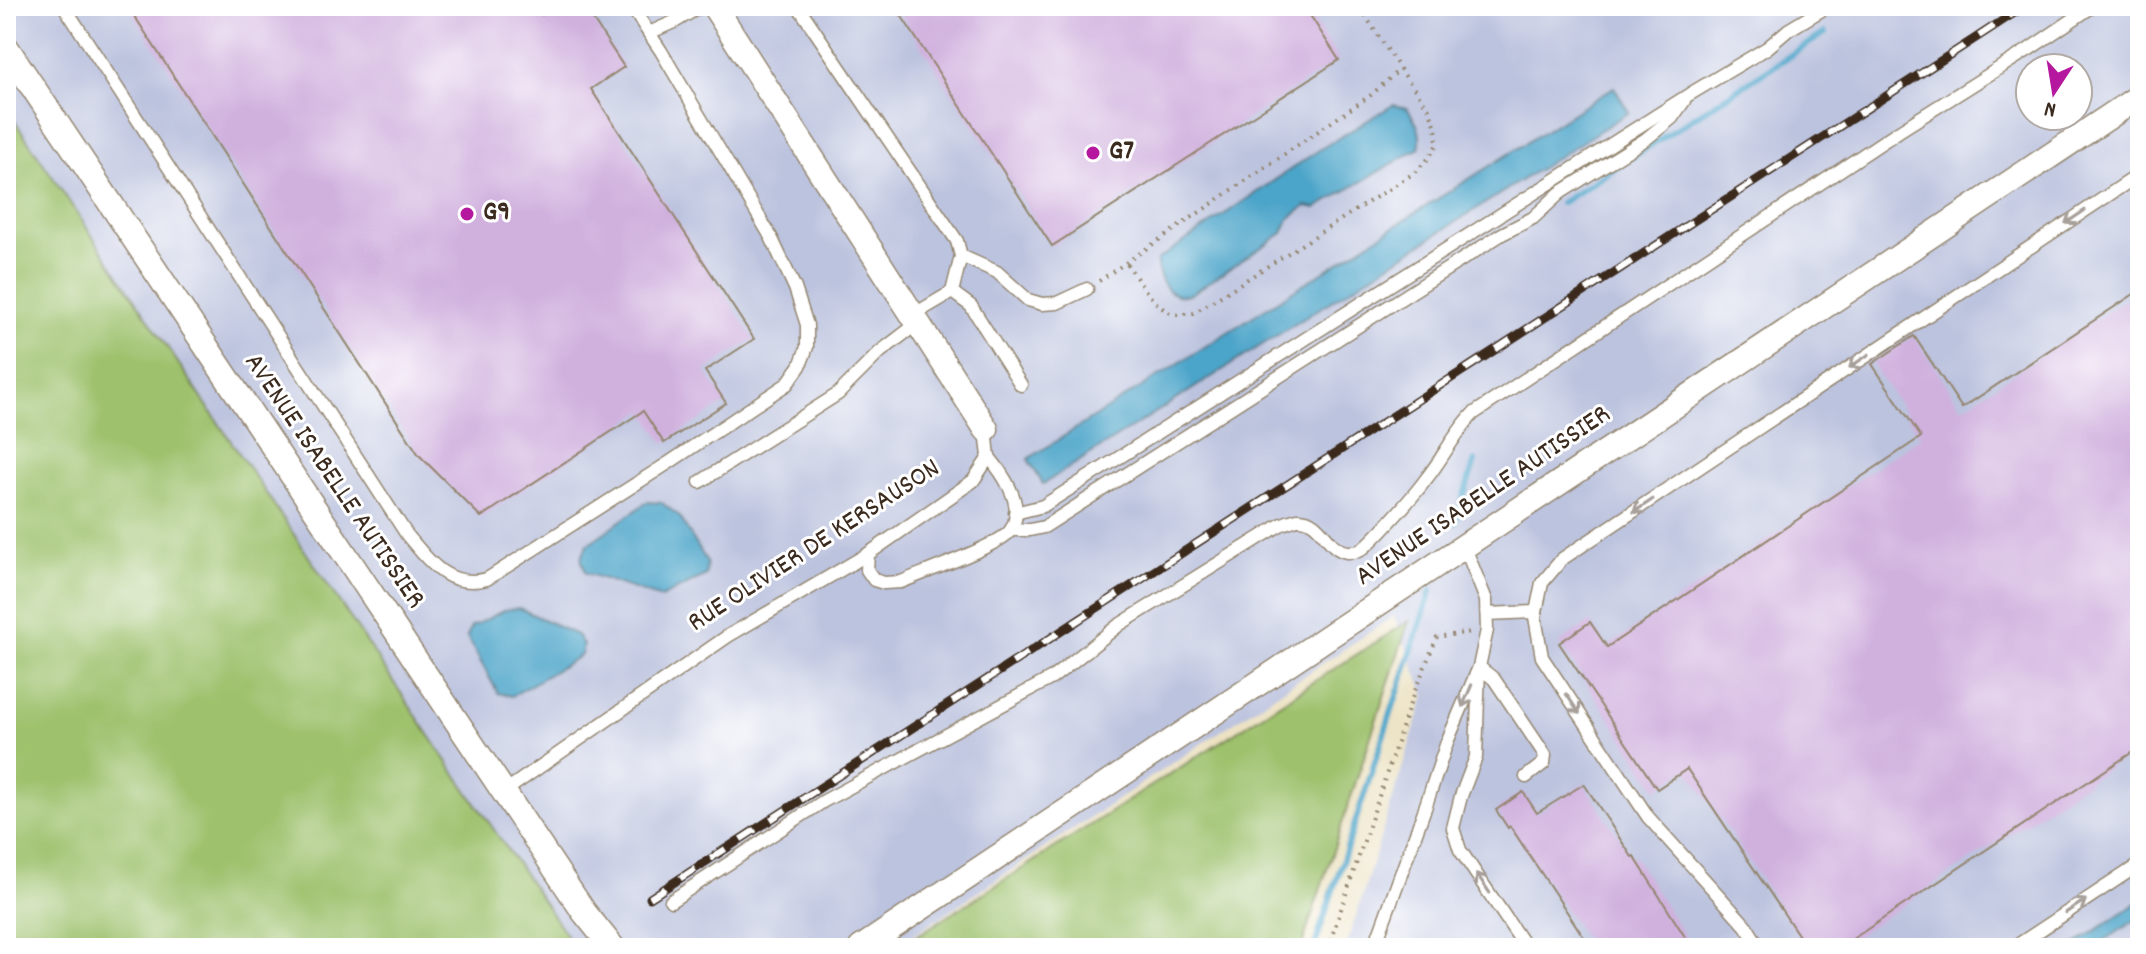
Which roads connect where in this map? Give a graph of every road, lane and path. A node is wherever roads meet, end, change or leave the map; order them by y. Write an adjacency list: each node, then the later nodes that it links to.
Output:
1 (64, 6): 9 (lane)
2 (631, 6): 9 (lane)
3 (701, 6): 9 (lane)
4 (714, 6): 19 (street)
5 (798, 6): 15 (lane)
6 (1359, 6): 11 (path)
7 (1828, 6): 12 (lane)
8 (2093, 6): 35 (lane)
9 (649, 33)
10 (6, 47): 33 (street, AVENUE ISABELLE AUTISSIER)
11 (1400, 69): 16 (path); 16 (path)
12 (1690, 94): 24 (lane); 25 (lane)
13 (2140, 96): 26 (street, AVENUE ISABELLE AUTISSIER)
14 (2140, 174): 28 (lane, one-way to 28)
15 (961, 256): 17 (lane); 18 (lane)
16 (1127, 264): 17 (path)
17 (1087, 289)
18 (952, 292): 19 (lane); 20 (lane)
19 (916, 319): 21 (street); 23 (lane)
20 (1021, 385)
21 (986, 429): 22 (lane)
22 (989, 457): 24 (lane); 27 (lane, RUE OLIVIER DE KERSAUSON)
23 (700, 482)
24 (1015, 513): 25 (lane)
25 (1011, 530): 27 (lane)
26 (1464, 545): 29 (lane); 37 (street, AVENUE ISABELLE AUTISSIER)
27 (868, 554): 33 (lane, RUE OLIVIER DE KERSAUSON)
28 (1536, 612): 29 (lane); 41 (lane, one-way to 41)
29 (1487, 614): 30 (lane)
30 (1487, 630): 31 (lane); 38 (path)
31 (1479, 667): 32 (lane); 39 (lane, one-way to 39); 40 (lane, one-way to 31)
32 (1526, 777)
33 (505, 791): 36 (street, AVENUE ISABELLE AUTISSIER)
34 (2140, 864): 42 (lane, one-way to 34)
35 (671, 901)
36 (613, 948)
37 (861, 948)
38 (1328, 948)
39 (1374, 948)
40 (1526, 948)
41 (1760, 948)
42 (2013, 948)

